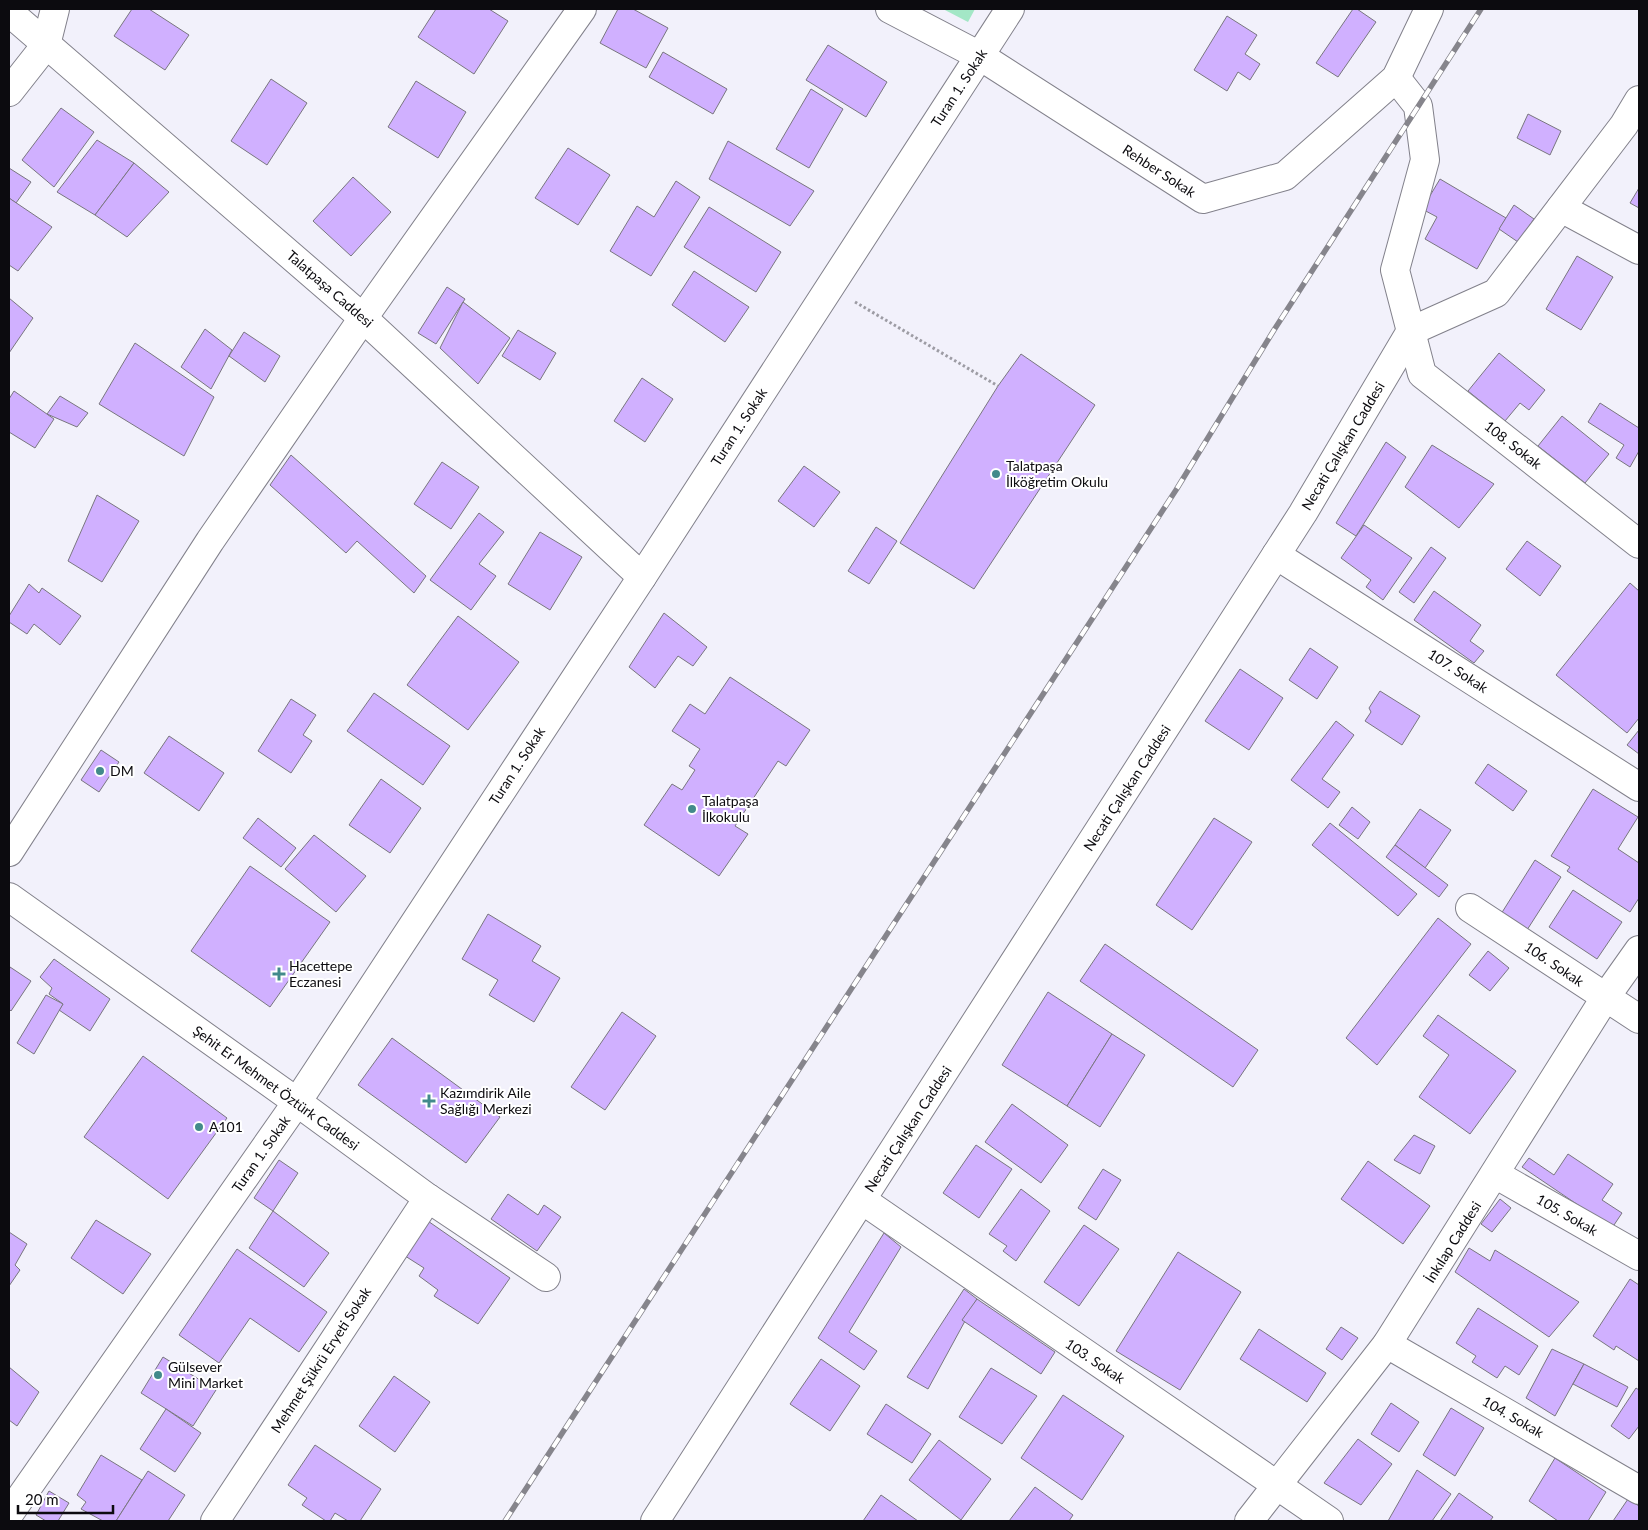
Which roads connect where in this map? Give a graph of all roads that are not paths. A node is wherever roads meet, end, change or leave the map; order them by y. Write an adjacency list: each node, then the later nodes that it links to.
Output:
1 (55, 9): 7 (street)
2 (582, 9): 14 (street)
3 (890, 9): 8 (street, Rehber Sokak)
4 (1010, 9): 8 (street, Turan 1. Sokak)
5 (1429, 9): 9 (street, Rehber Sokak)
6 (9, 12): 7 (street, Talatpaşa Caddesi)
7 (46, 45): 10 (street); 14 (street, Talatpaşa Caddesi)
8 (980, 56): 9 (street, Rehber Sokak); 18 (street, Turan 1. Sokak)
9 (1396, 78): 15 (street, 108. Sokak)
10 (9, 92)
11 (1639, 100): 12 (street)
12 (1561, 208): 13 (street); 15 (street)
13 (1639, 250)
14 (363, 318): 18 (street, Talatpaşa Caddesi); 20 (street)
15 (1411, 331): 16 (street, 108. Sokak); 17 (street, Necati Çalışkan Caddesi)
16 (1639, 544)
17 (1276, 555): 19 (street, 107. Sokak); 29 (street, Necati Çalışkan Caddesi)
18 (642, 576): 26 (street, Turan 1. Sokak)
19 (1639, 787)
20 (9, 852)
21 (12, 905): 26 (street, Şehit Er Mehmet Öztürk Caddesi)
22 (1470, 908): 24 (street, 106. Sokak)
23 (1639, 950): 24 (street, İnkılap Caddesi)
24 (1605, 998): 25 (street, 106. Sokak); 27 (street, İnkılap Caddesi)
25 (1639, 1019)
26 (297, 1102): 28 (street, Şehit Er Mehmet Öztürk Caddesi); 35 (street, Turan 1. Sokak)
27 (1495, 1174): 30 (street, 105. Sokak); 32 (street, İnkılap Caddesi)
28 (428, 1198): 31 (street, Şehit Er Mehmet Öztürk Caddesi); 36 (street, Mehmet Şükrü Eryeti Sokak)
29 (862, 1200): 33 (street, 103. Sokak); 37 (street, Necati Çalışkan Caddesi)
30 (1639, 1256)
31 (546, 1277)
32 (1387, 1344): 33 (street, İnkılap Caddesi); 34 (street, 104. Sokak)
33 (1277, 1485): 38 (street, İnkılap Caddesi); 39 (street, 103. Sokak)
34 (1639, 1490)
35 (9, 1514)
36 (215, 1521)
37 (655, 1521)
38 (1249, 1521)
39 (1329, 1521)

